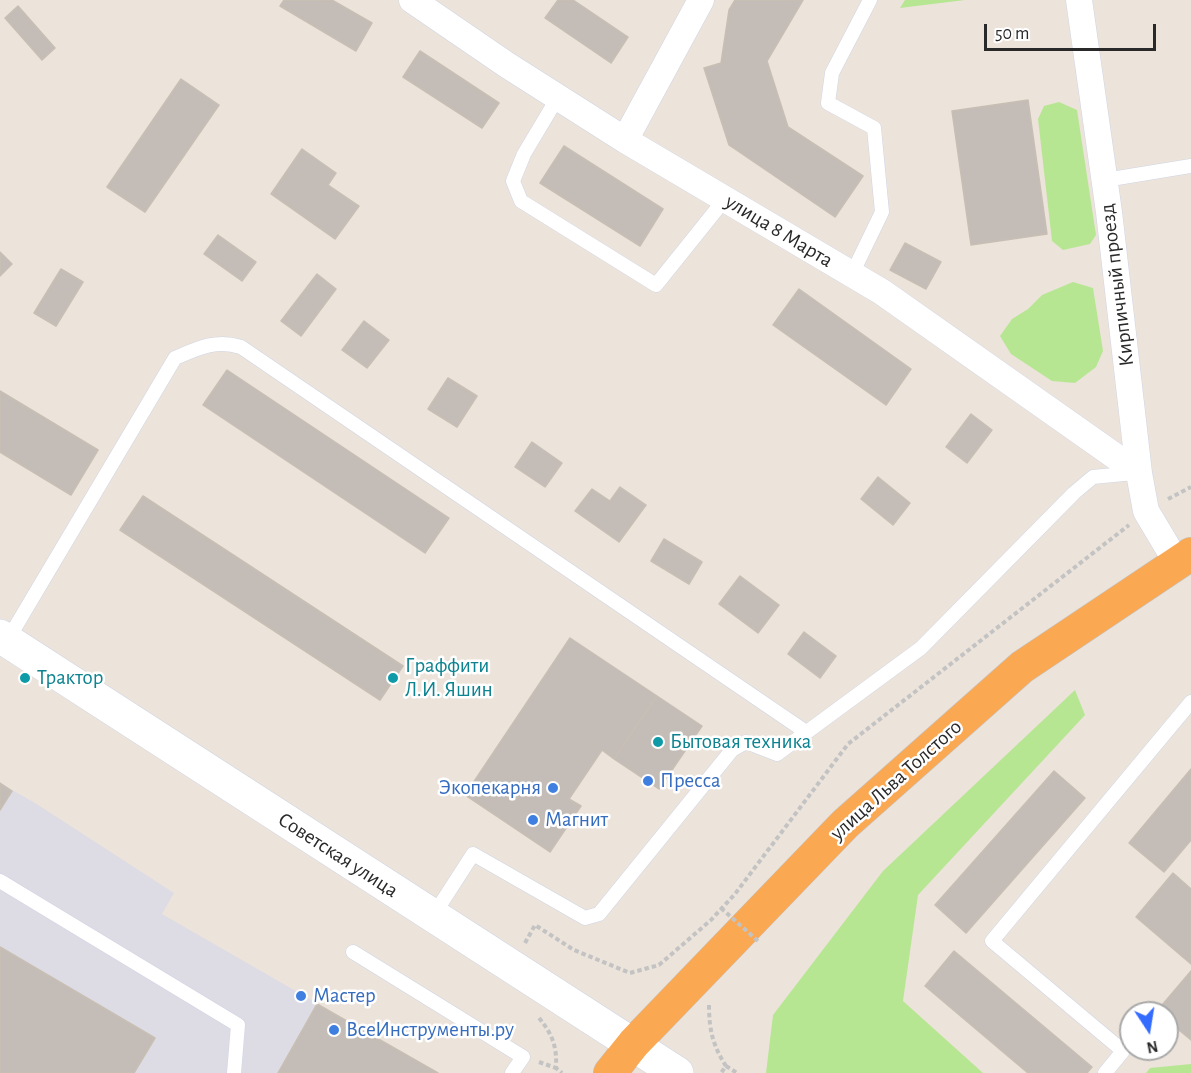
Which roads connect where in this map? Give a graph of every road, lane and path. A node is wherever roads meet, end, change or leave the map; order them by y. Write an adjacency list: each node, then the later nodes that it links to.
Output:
1 (412, 0): 5 (street, улица 8 Марта)
2 (701, 0): 6 (street)
3 (870, 0): 10 (lane)
4 (1079, 0): 8 (street, Кирпичный проезд)
5 (558, 97): 6 (street, улица 8 Марта); 9 (lane)
6 (624, 140): 9 (street, улица 8 Марта)
7 (1191, 166): 8 (lane)
8 (1104, 180): 11 (street, Кирпичный проезд)
9 (724, 199): 10 (street, улица 8 Марта)
10 (852, 274): 11 (street, улица 8 Марта)
11 (1139, 473): 13 (street, Кирпичный проезд); 17 (lane)
12 (1191, 487): 13 (path)
13 (1146, 511): 14 (street, Кирпичный проезд); 19 (path)
14 (1184, 559): 26 (highway, улица Льва Толстого)
15 (4, 639): 17 (lane); 20 (main road, Советская улица)
16 (1191, 702): 35 (lane)
17 (806, 732): 20 (lane)
18 (0, 881): 28 (lane)
19 (721, 908): 21 (path, bridge); 23 (path)
20 (433, 916): 23 (main road, Советская улица)
21 (759, 942)
22 (353, 952): 29 (lane)
23 (512, 965): 26 (main road, Советская улица)
24 (709, 1003): 27 (path)
25 (532, 1011): 30 (path)
26 (634, 1043): 31 (highway, улица Льва Толстого); 32 (main road, Советская улица)
27 (726, 1066): 33 (path); 34 (path)
28 (234, 1073)
29 (512, 1073)
30 (562, 1073)
31 (610, 1073)
32 (677, 1073)
33 (721, 1073)
34 (737, 1073)
35 (1105, 1073)

